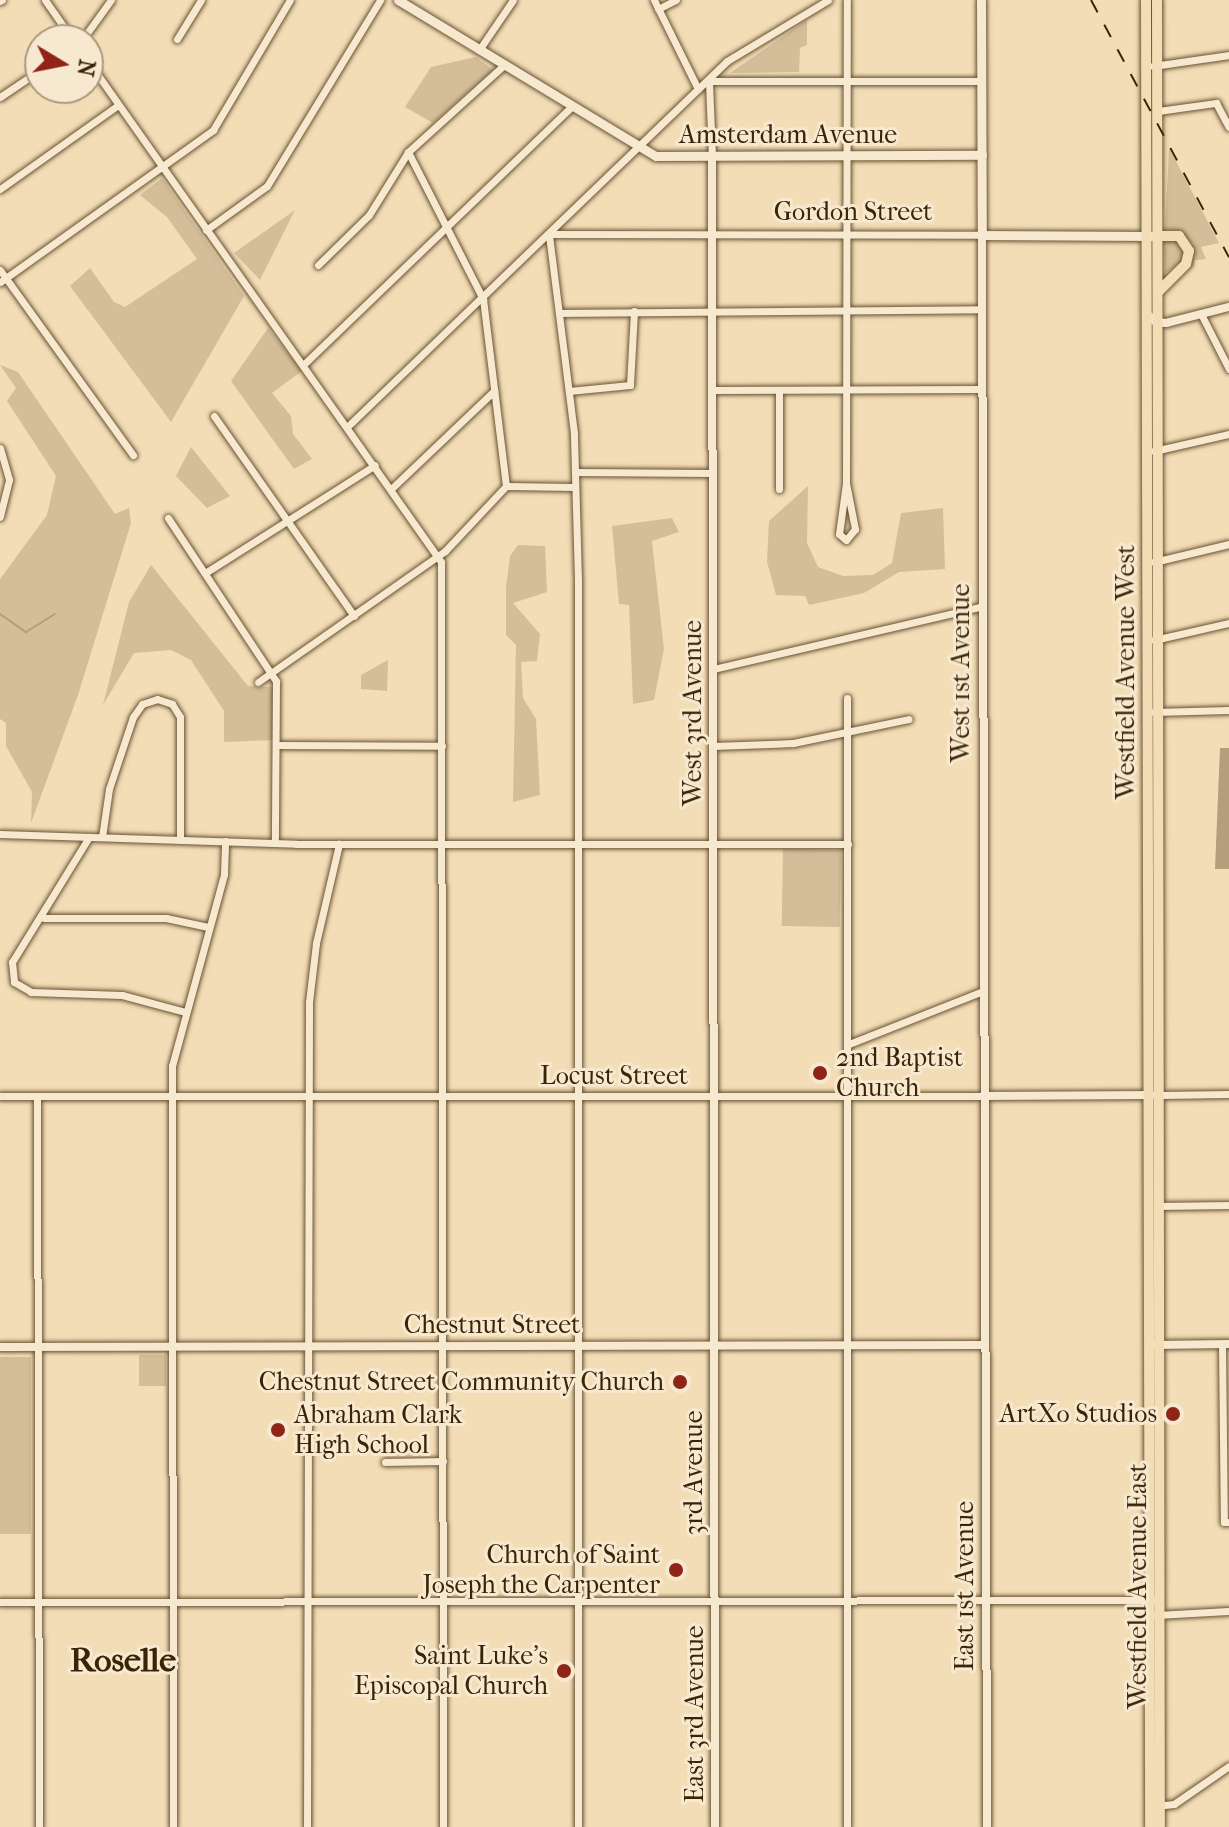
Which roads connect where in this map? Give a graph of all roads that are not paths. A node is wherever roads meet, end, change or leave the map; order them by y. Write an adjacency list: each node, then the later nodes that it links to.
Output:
1 (45, 0): 16 (street)
2 (111, 0): 17 (street)
3 (201, 0): 18 (street)
4 (290, 0): 39 (street)
5 (380, 0): 42 (street)
6 (398, 0): 19 (main road, Amsterdam Avenue)
7 (513, 0): 19 (street)
8 (654, 0): 15 (street)
9 (676, 0): 15 (street)
10 (828, 0): 24 (street)
11 (847, 0): 25 (street)
12 (981, 0): 26 (main road, West 1st Avenue)
13 (1146, 0): 22 (main road, Westfield Avenue West)
14 (1157, 0): 22 (main road, Westfield Avenue West)
15 (658, 9): 28 (street)
16 (62, 24)
17 (94, 24)
18 (177, 39)
19 (479, 50): 21 (main road, Amsterdam Avenue)
20 (1229, 55): 22 (street)
21 (504, 65): 31 (main road, Amsterdam Avenue); 35 (street)
22 (1152, 66): 32 (main road, Westfield Avenue West); 47 (main road, Westfield Avenue West)
23 (24, 81): 29 (street)
24 (709, 81): 25 (street); 28 (street); 37 (street, West 3rd Avenue)
25 (847, 81): 26 (street); 38 (street)
26 (982, 81): 36 (main road, West 1st Avenue)
27 (104, 84): 30 (street)
28 (698, 89): 34 (street)
29 (0, 97)
30 (118, 105): 39 (street); 40 (street)
31 (572, 106): 34 (main road, Amsterdam Avenue); 41 (street)
32 (1158, 111): 33 (street); 47 (main road, Westfield Avenue West)
33 (1229, 127)
34 (640, 147): 37 (main road, Amsterdam Avenue); 43 (street)
35 (408, 152): 41 (street); 48 (street)
36 (982, 155): 38 (main road, Amsterdam Avenue); 46 (main road, West 1st Avenue)
37 (712, 157): 38 (main road, Amsterdam Avenue); 44 (street, West 3rd Avenue)
38 (847, 159): 45 (street)
39 (162, 167): 42 (street); 50 (street)
40 (0, 189)
41 (446, 226): 52 (street); 62 (street)
42 (206, 230): 62 (street)
43 (549, 234): 44 (street, Gordon Street); 52 (street); 58 (street)
44 (712, 234): 45 (street, Gordon Street); 54 (street, West 3rd Avenue)
45 (846, 234): 46 (street, Gordon Street); 57 (street)
46 (982, 235): 47 (main road, Gordon Street); 55 (street, West 1st Avenue)
47 (1152, 236): 51 (main road, Westfield Avenue West); 51 (main road); 59 (main road, Westfield Avenue West)
48 (318, 265)
49 (0, 270): 50 (street)
50 (3, 280): 75 (street)
51 (1158, 296): 61 (main road, Westfield Avenue West)
52 (482, 298): 68 (street); 71 (street)
53 (1229, 307): 60 (street)
54 (712, 309): 56 (street); 57 (street); 66 (street, West 3rd Avenue)
55 (982, 309): 57 (street); 65 (street, West 1st Avenue)
56 (634, 311): 58 (street); 69 (street)
57 (846, 311): 64 (street)
58 (559, 313): 69 (street)
59 (1147, 314): 61 (street); 74 (main road, Westfield Avenue West)
60 (1201, 314): 61 (street); 63 (street)
61 (1158, 323): 74 (main road, Westfield Avenue West)
62 (304, 364): 71 (street)
63 (1229, 369)
64 (846, 389): 65 (street); 67 (street); 79 (street)
65 (982, 389): 91 (street, West 1st Avenue)
66 (712, 390): 67 (street); 78 (street, West 3rd Avenue)
67 (779, 390): 83 (street)
68 (494, 391): 80 (street); 82 (street)
69 (569, 391): 77 (street)
70 (214, 416): 86 (street)
71 (348, 426): 76 (street)
72 (1229, 434): 74 (street)
73 (0, 448): 84 (street)
74 (1153, 451): 89 (main road, Westfield Avenue West)
75 (133, 455)
76 (375, 465): 82 (street); 86 (street)
77 (575, 472): 78 (street); 81 (street)
78 (712, 473): 95 (street, West 3rd Avenue)
79 (846, 483): 79 (street)
80 (506, 486): 81 (street); 88 (street)
81 (575, 487): 114 (street)
82 (392, 488): 88 (street)
83 (779, 489)
84 (0, 517)
85 (168, 518): 90 (street)
86 (287, 521): 90 (street); 92 (street)
87 (1229, 544): 89 (street)
88 (439, 556): 92 (street); 104 (street)
89 (1153, 562): 94 (main road, Westfield Avenue West)
90 (205, 573): 96 (street)
91 (983, 606): 95 (street); 119 (street, West 1st Avenue)
92 (354, 616): 96 (street)
93 (1229, 623): 94 (street)
94 (1153, 640): 100 (main road, Westfield Avenue West)
95 (713, 669): 105 (street, West 3rd Avenue)
96 (273, 672): 97 (street); 103 (street)
97 (258, 682)
98 (847, 698): 102 (street)
99 (1229, 710): 100 (street)
100 (1153, 712): 123 (main road, Westfield Avenue West)
101 (909, 719): 102 (street)
102 (847, 732): 105 (street); 116 (street)
103 (276, 745): 104 (street); 111 (street)
104 (442, 746): 112 (street)
105 (713, 746): 115 (street, West 3rd Avenue)
106 (0, 834): 107 (street)
107 (89, 837): 108 (street); 117 (street)
108 (102, 837): 109 (street); 109 (street)
109 (180, 840): 110 (street)
110 (225, 841): 111 (street); 118 (street)
111 (275, 843): 113 (street)
112 (442, 843): 113 (street); 114 (street); 128 (street)
113 (339, 844): 127 (street)
114 (575, 844): 115 (street); 129 (street)
115 (713, 844): 116 (street); 130 (street, West 3rd Avenue)
116 (848, 844): 121 (street)
117 (44, 918): 118 (street); 120 (street)
118 (208, 927): 120 (street)
119 (983, 991): 121 (street); 132 (street, West 1st Avenue)
120 (185, 1012): 126 (street)
121 (849, 1044): 131 (street)
122 (1229, 1094): 123 (street, Locust Street)
123 (1154, 1095): 132 (street, Locust Street); 134 (main road, Westfield Avenue West); 141 (main road, Westfield Avenue West)
124 (0, 1096): 125 (street, Locust Street)
125 (37, 1096): 126 (street, Locust Street); 145 (street)
126 (173, 1096): 127 (street, Locust Street); 142 (street)
127 (308, 1096): 128 (street, Locust Street); 136 (street)
128 (442, 1096): 129 (street, Locust Street); 137 (street)
129 (576, 1096): 130 (street, Locust Street); 138 (street)
130 (713, 1096): 131 (street, Locust Street); 139 (street, West 3rd Avenue)
131 (848, 1096): 132 (street, Locust Street); 143 (street)
132 (983, 1096): 140 (street, West 1st Avenue)
133 (1229, 1205): 134 (street)
134 (1159, 1206): 141 (main road, Westfield Avenue West)
135 (1226, 1344): 141 (street); 148 (street)
136 (308, 1345): 137 (street, Chestnut Street); 142 (street, Chestnut Street); 153 (street)
137 (444, 1345): 138 (street, Chestnut Street); 146 (street)
138 (577, 1345): 139 (street, Chestnut Street); 149 (street)
139 (714, 1345): 143 (street, Chestnut Street); 155 (street, 3rd Avenue)
140 (984, 1345): 143 (street, Chestnut Street); 157 (street, East 1st Avenue)
141 (1154, 1345): 150 (main road, Westfield Avenue East)
142 (173, 1346): 145 (street, Chestnut Street); 152 (street)
143 (845, 1346): 156 (street)
144 (0, 1347): 145 (street, Chestnut Street)
145 (38, 1347): 151 (street)
146 (443, 1461): 147 (street); 154 (street)
147 (385, 1462)
148 (1229, 1522)
149 (578, 1600): 154 (street); 155 (street); 167 (street)
150 (1155, 1600): 157 (street); 160 (main road, Westfield Avenue East)
151 (39, 1601): 152 (street); 158 (street); 163 (street)
152 (174, 1601): 153 (street); 164 (street)
153 (304, 1601): 154 (street); 165 (street)
154 (443, 1601): 166 (street)
155 (714, 1601): 156 (street); 168 (street, East 3rd Avenue)
156 (846, 1601): 157 (street); 169 (street)
157 (984, 1601): 170 (street, East 1st Avenue)
158 (0, 1602)
159 (1229, 1611): 160 (street)
160 (1155, 1616): 162 (main road, Westfield Avenue East)
161 (1229, 1766): 162 (street)
162 (1155, 1806): 171 (main road, Westfield Avenue East); 172 (main road, Westfield Avenue East)
163 (39, 1827)
164 (173, 1827)
165 (307, 1827)
166 (443, 1827)
167 (578, 1827)
168 (715, 1827)
169 (847, 1827)
170 (987, 1827)
171 (1150, 1827)
172 (1160, 1827)

